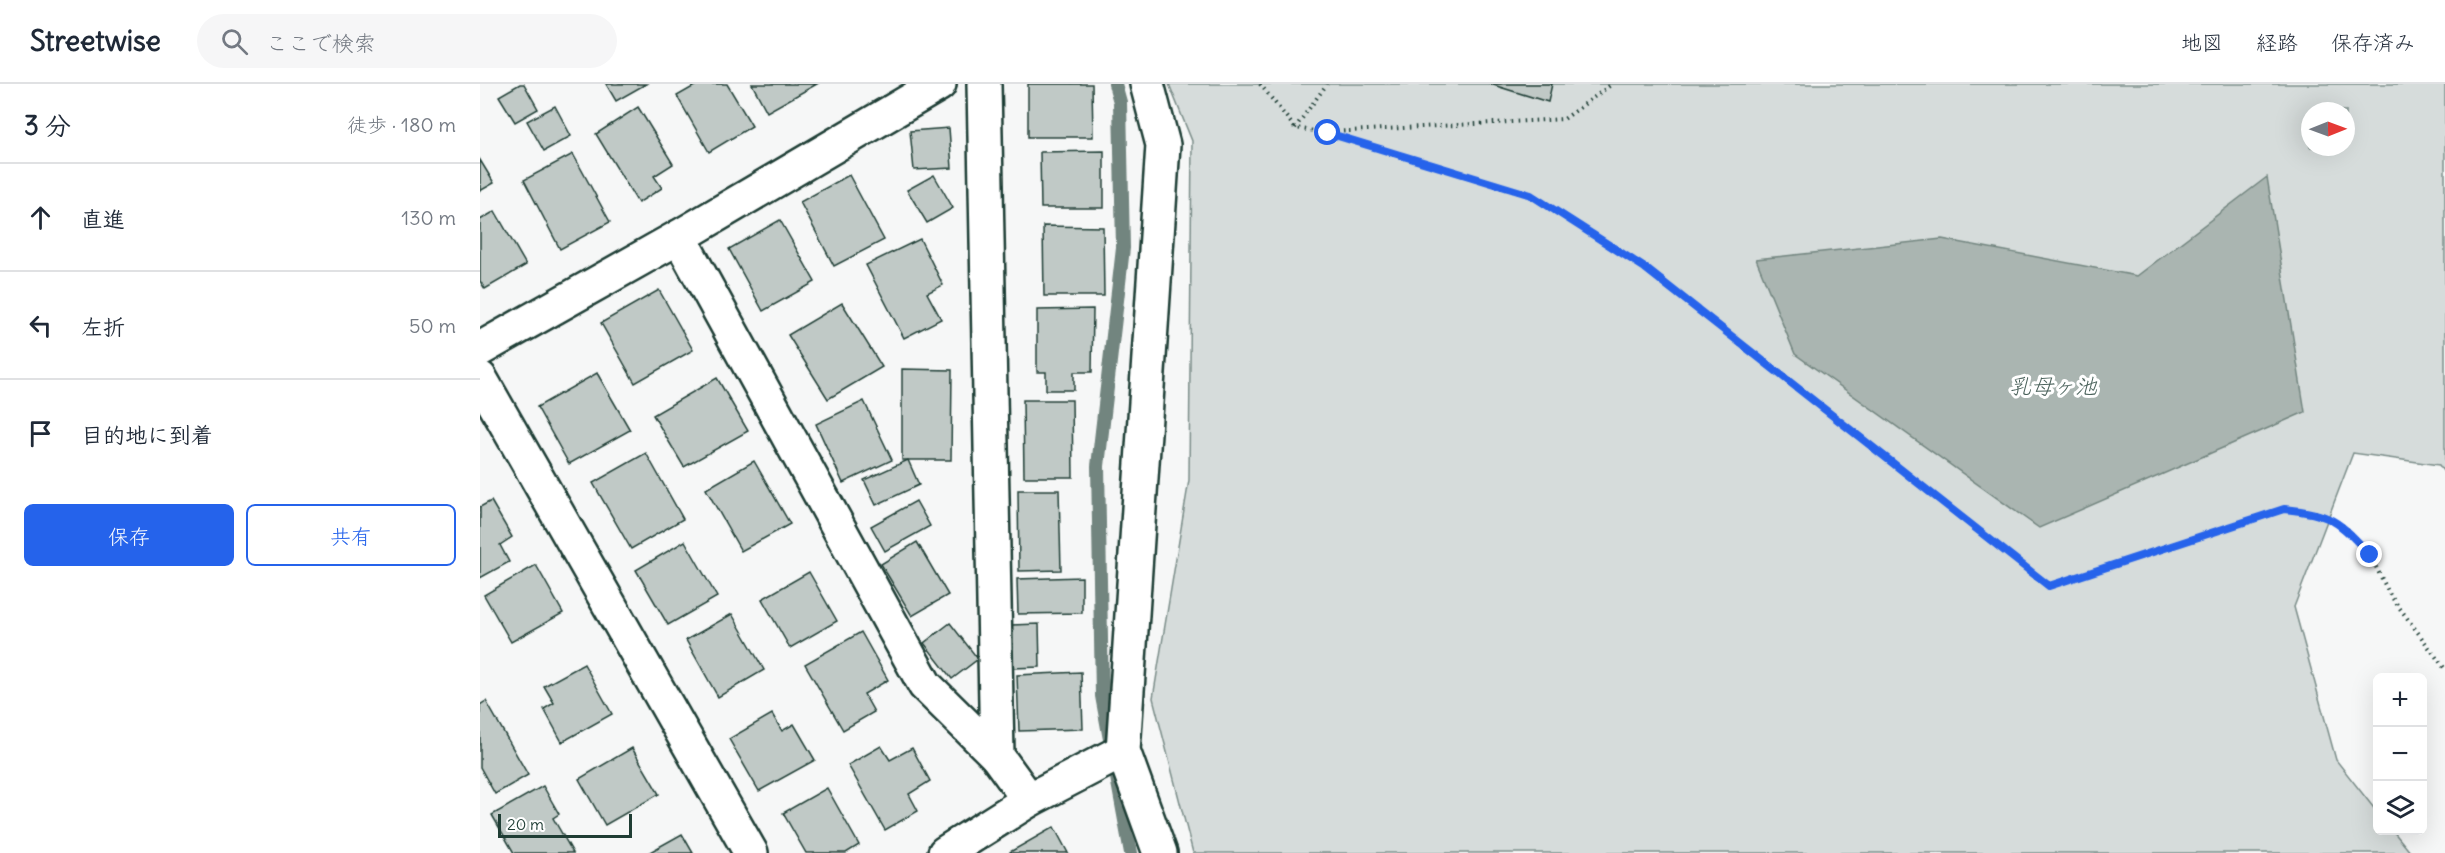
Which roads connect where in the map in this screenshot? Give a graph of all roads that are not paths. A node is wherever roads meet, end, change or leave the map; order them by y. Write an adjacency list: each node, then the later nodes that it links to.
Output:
1 (939, 84): 4 (street)
2 (984, 84): 8 (street)
3 (1148, 84): 7 (street)
4 (679, 237): 5 (street); 8 (street)
5 (480, 349)
6 (480, 378): 10 (street)
7 (1122, 752): 9 (street); 12 (street)
8 (997, 756): 9 (street)
9 (1029, 800): 11 (street)
10 (751, 853)
11 (945, 853)
12 (1160, 853)

